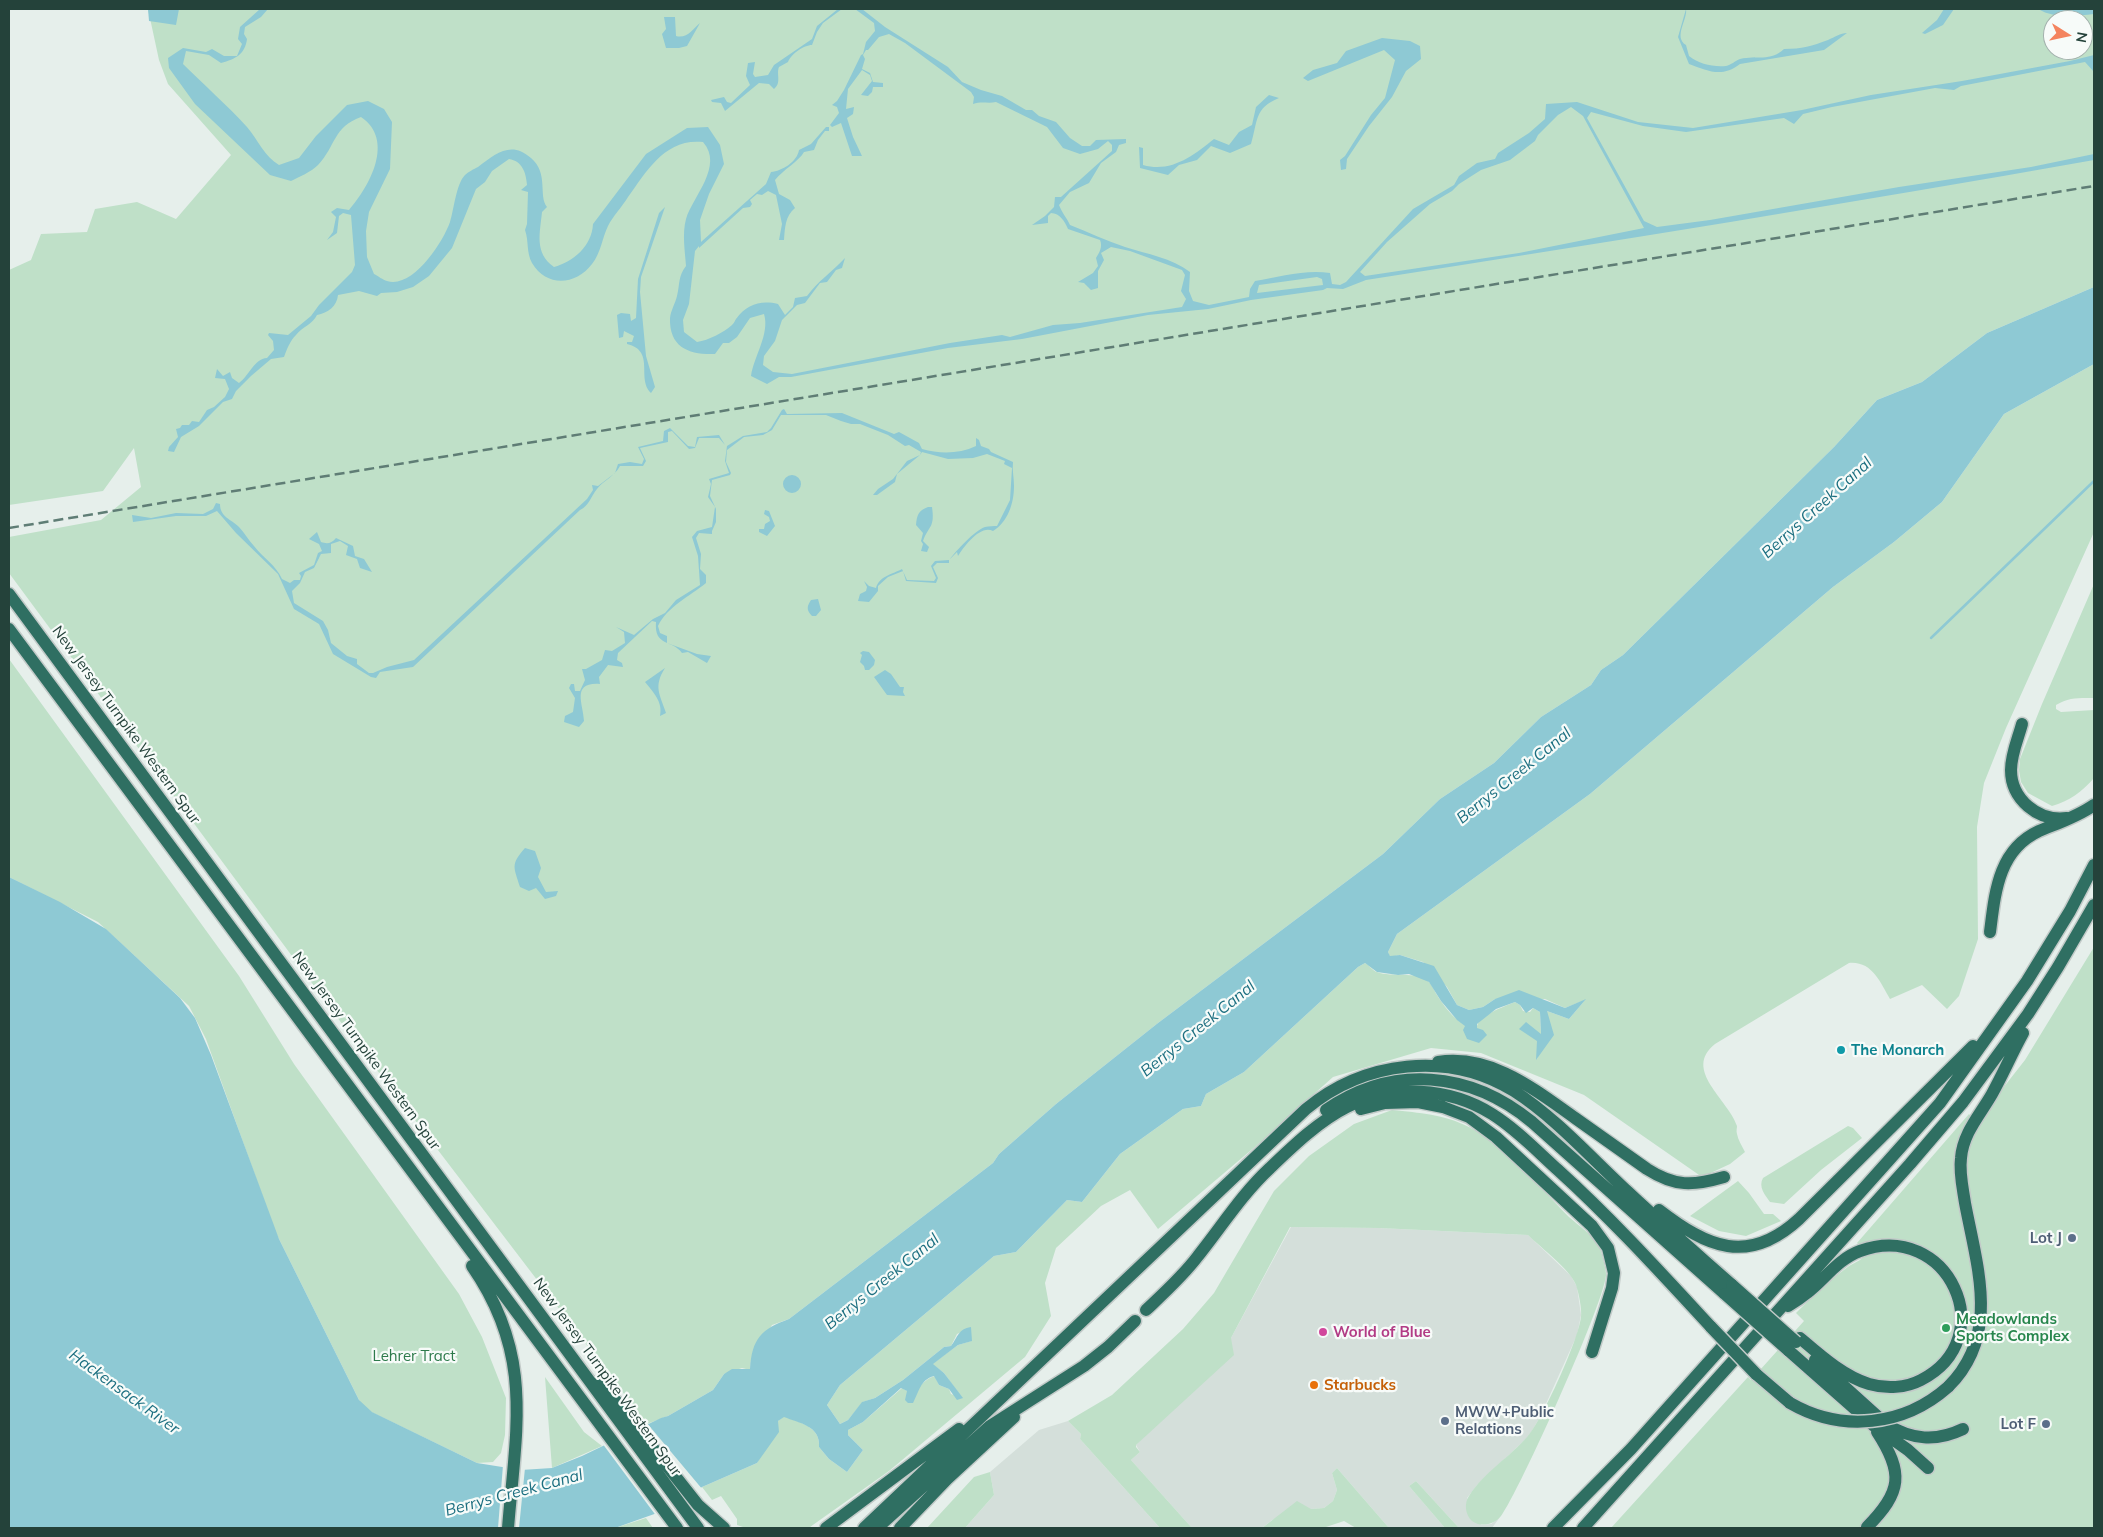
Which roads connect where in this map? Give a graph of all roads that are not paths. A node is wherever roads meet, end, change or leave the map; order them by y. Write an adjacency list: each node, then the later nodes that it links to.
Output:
1 (9, 594): 23 (highway, New Jersey Turnpike Western Spur)
2 (9, 629): 13 (highway)
3 (2022, 724): 5 (highway)
4 (2094, 805): 5 (highway)
5 (2074, 816): 8 (highway)
6 (2094, 865): 10 (highway)
7 (2094, 905): 9 (highway)
8 (1990, 932)
9 (2046, 986): 12 (highway, bridge); 19 (highway)
10 (2000, 1020): 16 (highway); 40 (highway)
11 (1408, 1066): 14 (highway); 15 (highway); 24 (highway)
12 (1271, 1167): 15 (highway); 18 (highway); 22 (highway)
13 (412, 1172): 32 (highway); 33 (highway)
14 (1724, 1177)
15 (1645, 1210): 16 (highway); 16 (highway)
16 (1684, 1242): 17 (highway)
17 (1729, 1290): 19 (highway, bridge); 21 (highway, bridge)
18 (1146, 1310)
19 (1767, 1315): 21 (highway, bridge); 21 (highway); 41 (highway)
20 (1135, 1321): 25 (highway)
21 (1794, 1343): 26 (highway); 27 (highway)
22 (1592, 1352)
23 (604, 1394): 34 (highway, New Jersey Turnpike Western Spur); 35 (highway)
24 (998, 1399): 36 (highway); 37 (highway)
25 (1030, 1402): 38 (highway); 39 (highway)
26 (1886, 1424): 28 (highway); 29 (highway)
27 (1873, 1425): 29 (highway); 31 (highway)
28 (1963, 1429)
29 (1908, 1450): 30 (highway)
30 (1928, 1468)
31 (1867, 1527)
32 (508, 1528)
33 (677, 1528)
34 (698, 1528)
35 (724, 1528)
36 (826, 1528)
37 (864, 1528)
38 (877, 1528)
39 (900, 1528)
40 (1553, 1528)
41 (1583, 1528)

